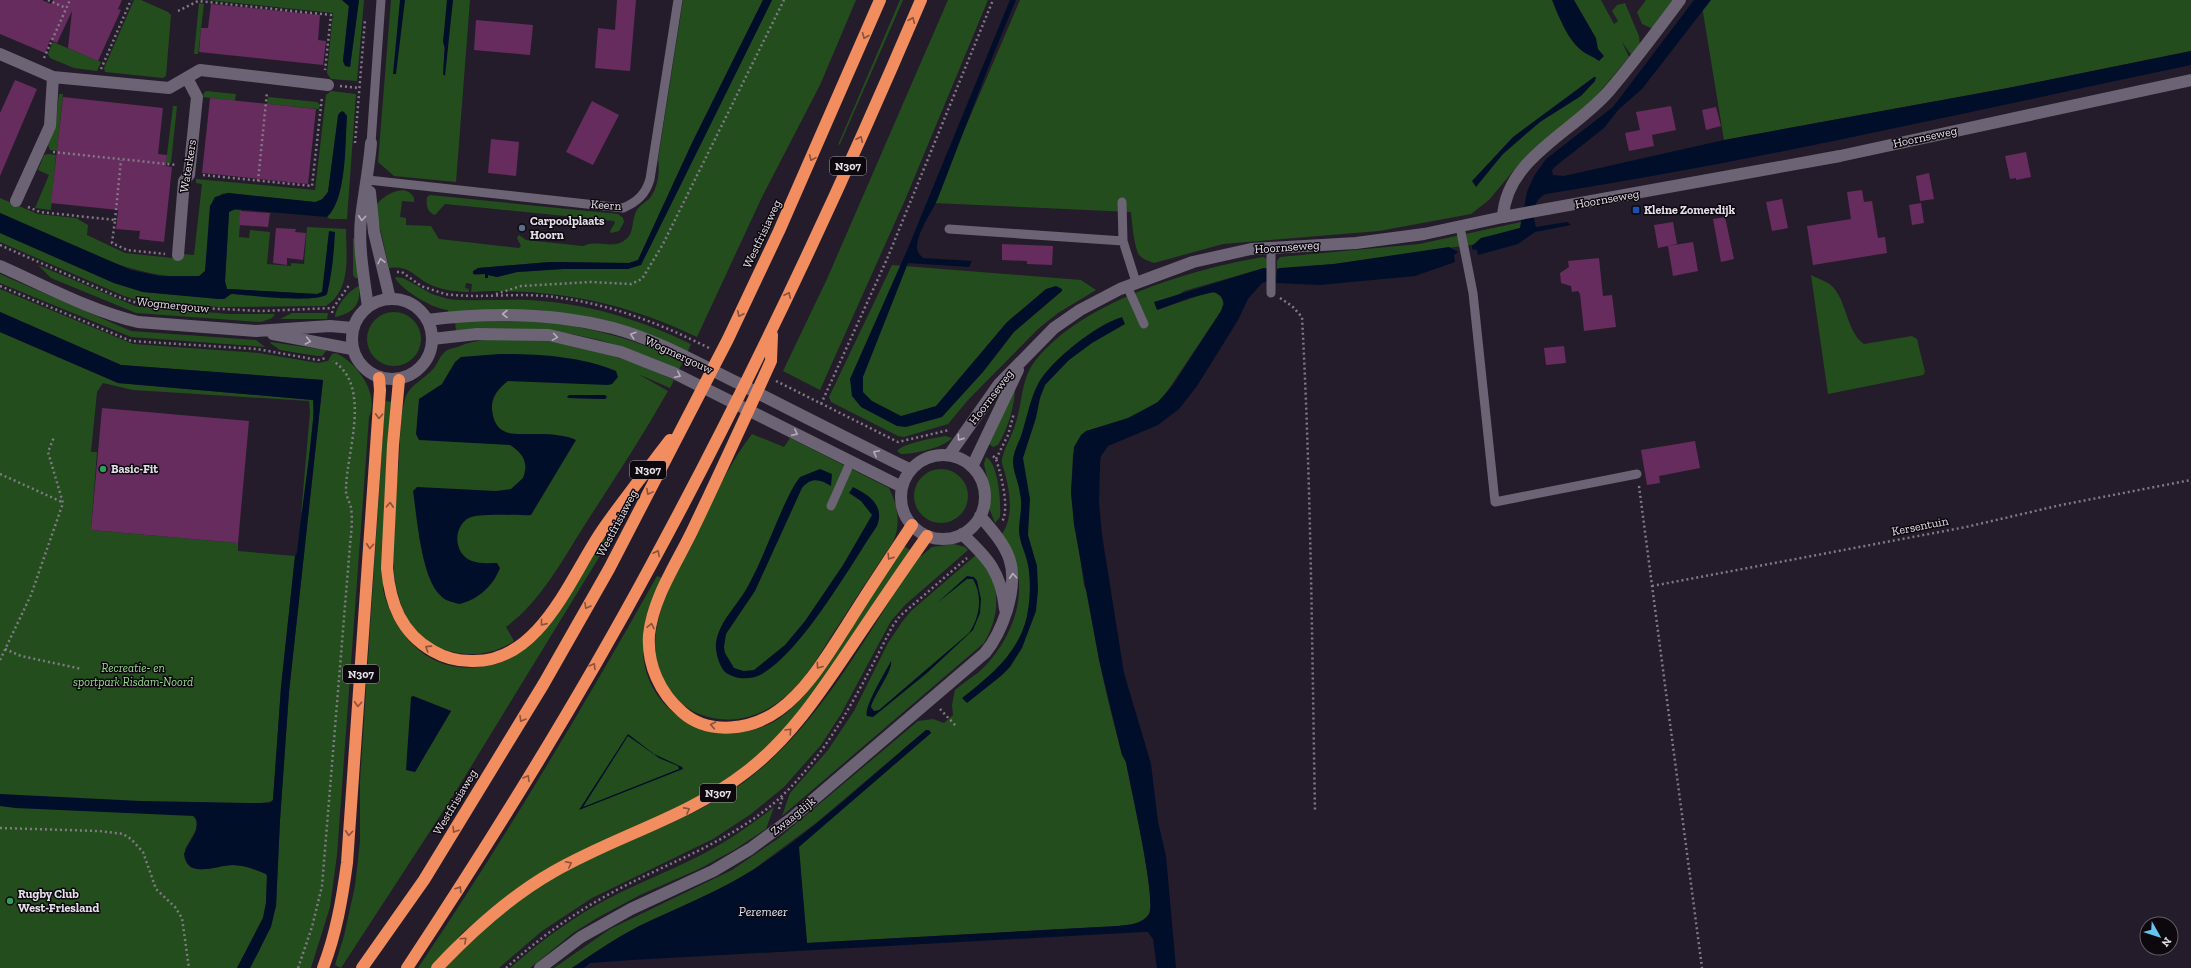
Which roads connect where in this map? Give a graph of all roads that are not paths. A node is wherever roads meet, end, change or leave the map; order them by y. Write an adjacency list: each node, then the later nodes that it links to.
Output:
1 (381, 0): 11 (lane)
2 (678, 0): 12 (lane, Keern)
3 (880, 0): 36 (highway, Westfrisiaweg / N307, one-way to 36)
4 (921, 0): 30 (highway, N307, one-way to 4)
5 (1680, 0): 15 (street)
6 (0, 54): 7 (street)
7 (53, 77): 8 (street); 13 (street)
8 (187, 78): 10 (street); 20 (street, Waterkers)
9 (2191, 80): 15 (street, Hoornseweg)
10 (328, 85)
11 (371, 143): 12 (street)
12 (368, 180): 24 (street, one-way to 12); 25 (street, one-way to 25)
13 (16, 201)
14 (1122, 202): 18 (lane)
15 (1503, 217): 16 (street, Hoornseweg)
16 (1460, 227): 19 (street, Hoornseweg); 41 (lane)
17 (949, 229): 18 (lane)
18 (1123, 241): 22 (lane)
19 (1271, 248): 22 (street, Hoornseweg); 23 (lane)
20 (178, 256)
21 (0, 266): 29 (street, Wogmergouw)
22 (1132, 284): 27 (lane); 32 (street, Hoornseweg)
23 (1271, 293)
24 (390, 299): 25 (street); 26 (street)
25 (368, 307): 28 (street)
26 (427, 320): 31 (street); 40 (street, Wogmergouw, one-way to 26)
27 (1144, 324)
28 (353, 328): 29 (street, Wogmergouw); 33 (street)
29 (256, 331): 33 (street, Wogmergouw, one-way to 33)
30 (772, 331): 45 (highway, N307, one-way to 30); 51 (highway, N307, one-way to 30)
31 (432, 339): 35 (street); 38 (street, Wogmergouw, one-way to 38)
32 (1037, 343): 37 (street, Hoornseweg, one-way to 37); 39 (street, Hoornseweg)
33 (352, 349): 34 (street)
34 (379, 378): 35 (street); 49 (highway, N307, one-way to 49)
35 (399, 380): 36 (highway, N307, one-way to 35)
36 (694, 408): 50 (highway, Westfrisiaweg / N307, one-way to 50)
37 (949, 456): 39 (street); 40 (street)
38 (851, 461): 42 (street, Wogmergouw); 43 (lane)
39 (972, 467): 44 (street)
40 (911, 470): 42 (street)
41 (1637, 474)
42 (902, 487): 45 (street)
43 (831, 506)
44 (980, 516): 46 (street); 48 (street, Zwaagdijk, one-way to 44)
45 (912, 525): 47 (street)
46 (962, 534): 47 (street); 48 (street, Zwaagdijk)
47 (927, 536): 52 (highway, N307, one-way to 47)
48 (1006, 614): 53 (street, Zwaagdijk)
49 (323, 968)
50 (362, 968)
51 (407, 968)
52 (437, 968)
53 (540, 968)

